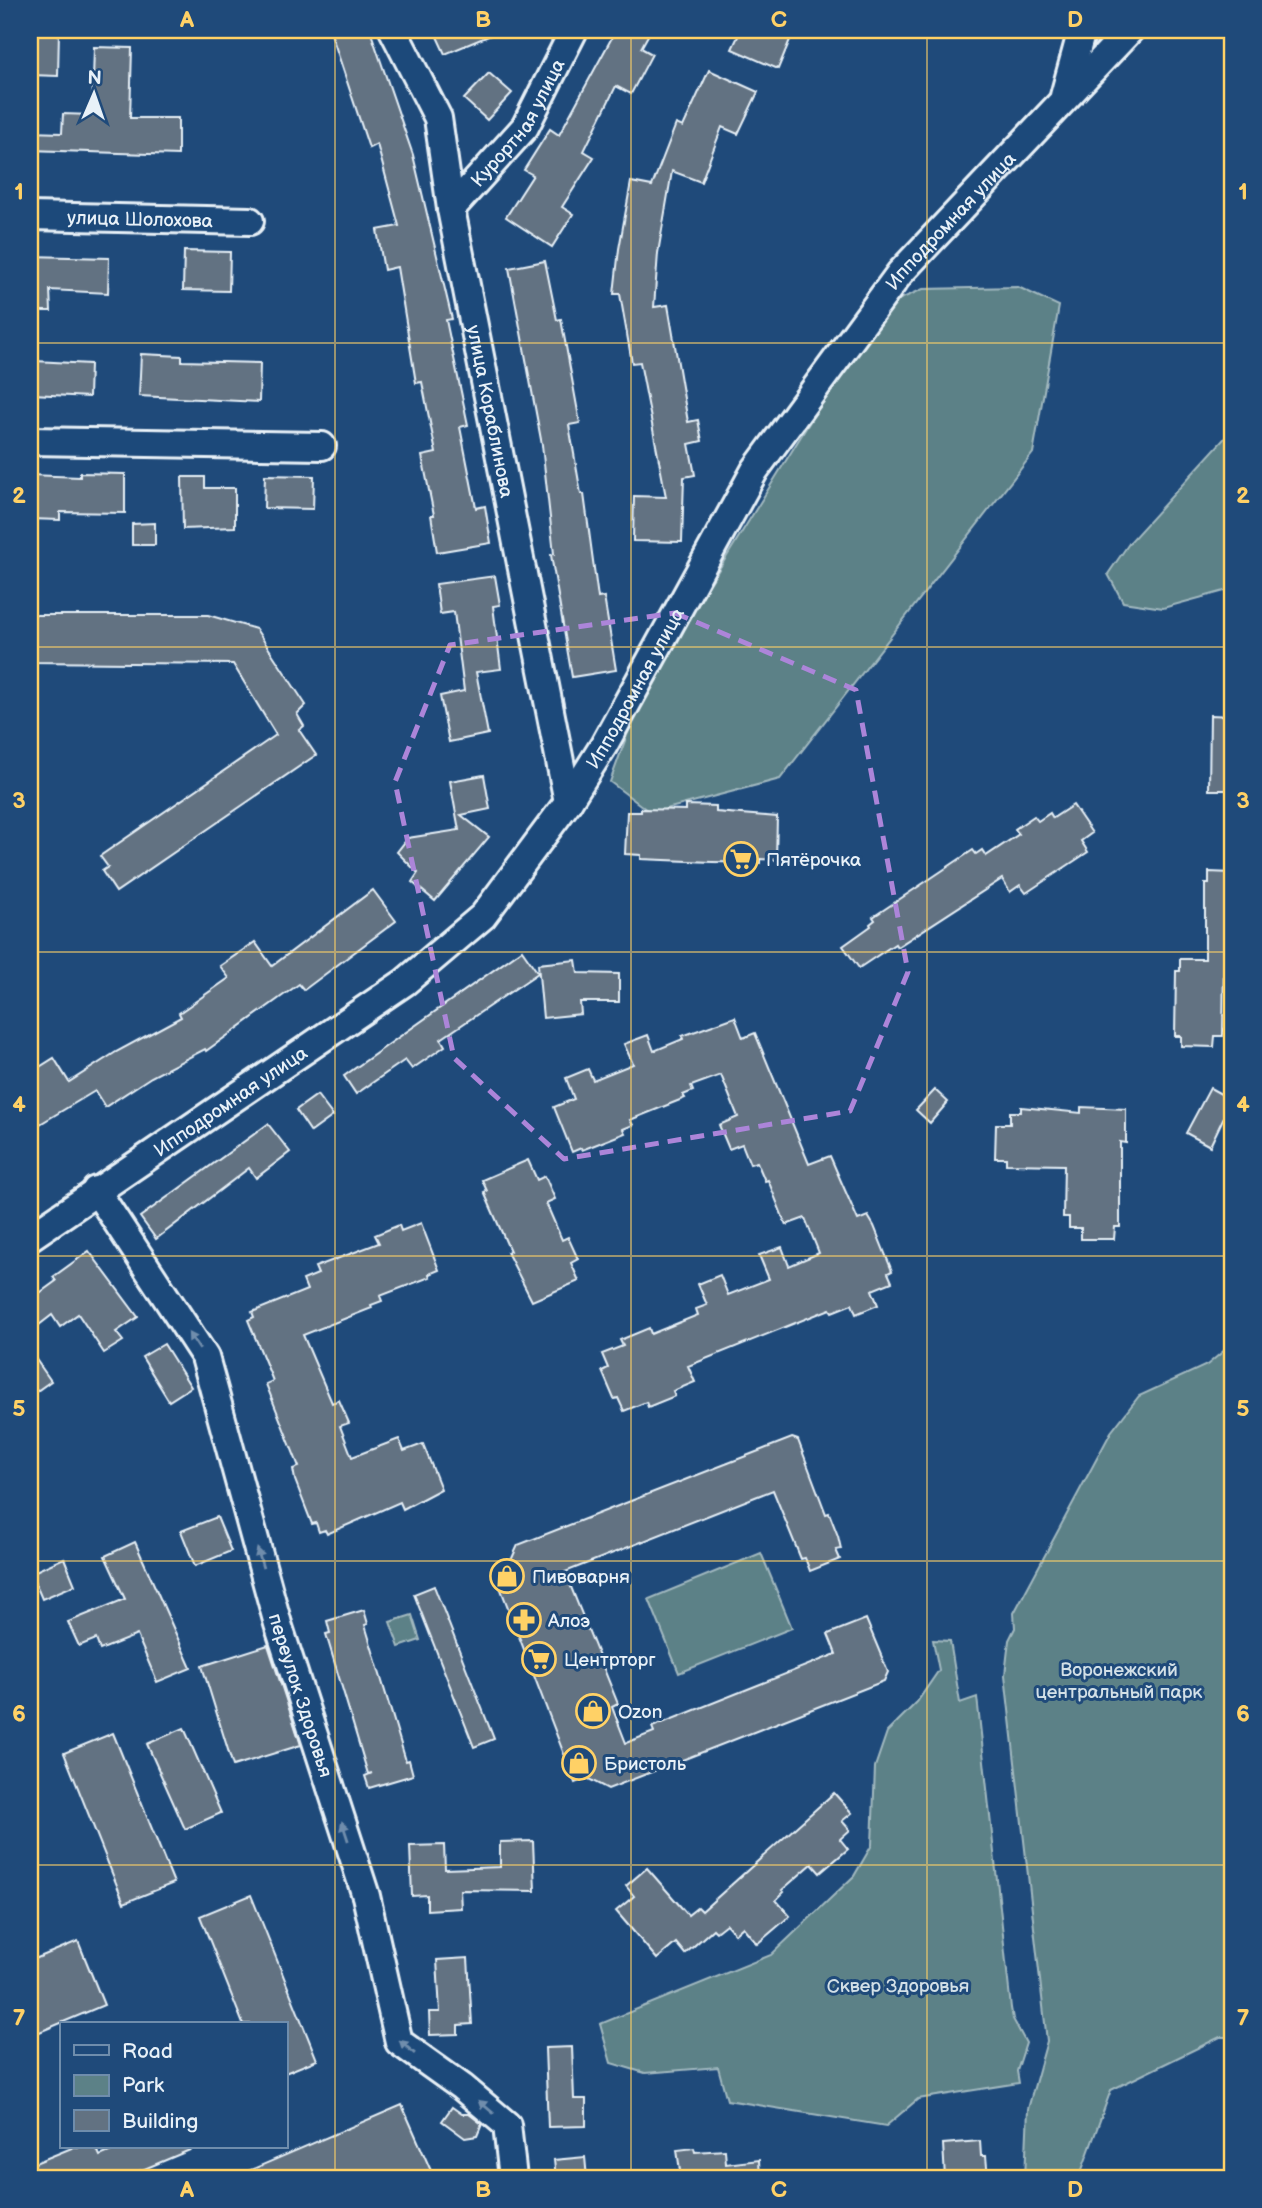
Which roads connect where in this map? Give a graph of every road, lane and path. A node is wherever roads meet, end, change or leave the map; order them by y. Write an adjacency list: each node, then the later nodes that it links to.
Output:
1 (393, 30): 6 (street, улица Кораблинова)
2 (574, 30): 6 (street, Курортная улица)
3 (1082, 30): 5 (street)
4 (1130, 30): 5 (street, Ипподромная улица)
5 (1063, 99): 11 (street, Ипподромная улица)
6 (451, 208): 11 (street, улица Кораблинова)
7 (30, 216): 8 (street, улица Шолохова)
8 (250, 221)
9 (30, 441): 10 (street)
10 (322, 446)
11 (568, 802): 12 (street, Ипподромная улица)
12 (96, 1191): 13 (street, Ипподромная улица); 14 (street, переулок Здоровья, one-way to 12)
13 (30, 1237)
14 (513, 2178)

